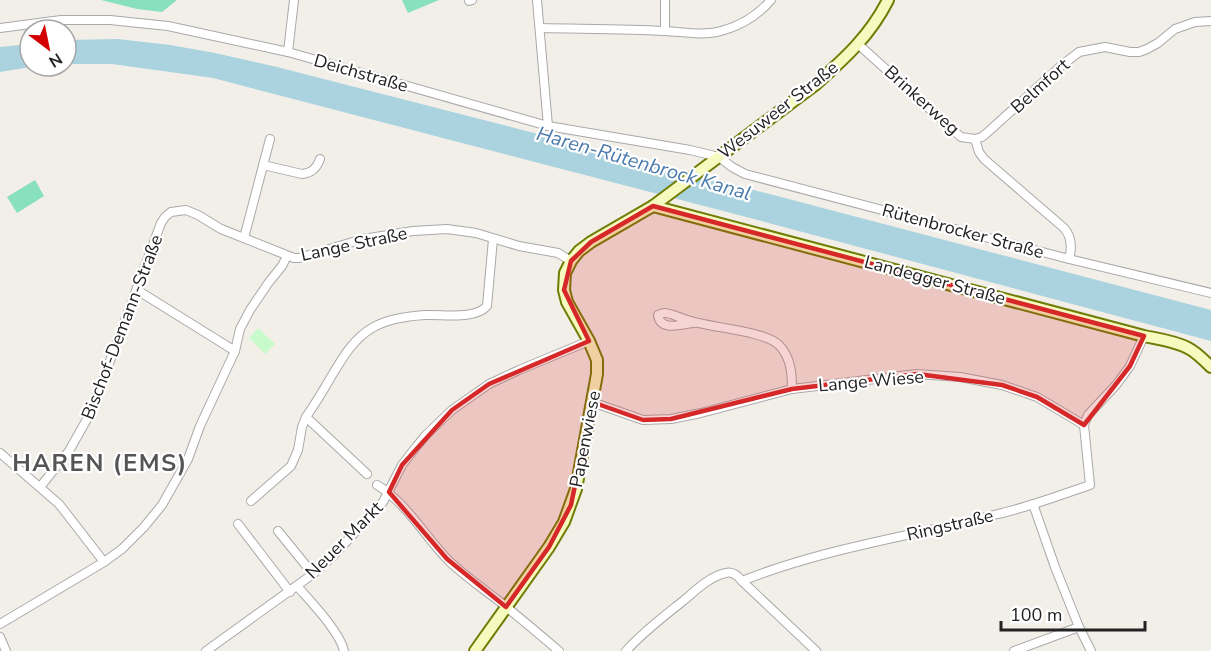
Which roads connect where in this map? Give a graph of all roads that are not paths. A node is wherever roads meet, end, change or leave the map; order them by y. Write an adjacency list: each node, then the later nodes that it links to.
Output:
1 (294, 0): 11 (street)
2 (537, 0): 8 (street)
3 (665, 0): 9 (street)
4 (771, 0): 9 (street)
5 (888, 0): 10 (main road, Wesuweer Straße)
6 (1211, 21): 14 (street, Belmfort)
7 (0, 28): 11 (street, Deichstraße)
8 (540, 28): 9 (street); 12 (street)
9 (665, 31)
10 (858, 44): 14 (street, Brinkerweg); 15 (main road, Wesuweer Straße)
11 (288, 52): 12 (street, Deichstraße)
12 (548, 126): 15 (street, Deichstraße)
13 (270, 139): 17 (street)
14 (975, 139): 22 (street, Brinkerweg)
15 (719, 157): 18 (main road, Wesuweer Straße); 22 (street, Rütenbrocker Straße)
16 (320, 159): 17 (street)
17 (263, 165): 19 (street)
18 (658, 203): 23 (main road); 27 (main road, Landegger Straße)
19 (244, 238): 21 (street, Bischof-Demann-Straße); 24 (street, Bischof-Demann-Straße)
20 (493, 239): 21 (street, Lange Straße); 23 (street, Lange Straße); 33 (street)
21 (287, 256): 29 (street, Lange Straße)
22 (1069, 259): 25 (street, Rütenbrocker Straße)
23 (571, 261): 28 (main road, Papenwiese)
24 (137, 290): 29 (street); 38 (street, Bischof-Demann-Straße)
25 (1211, 293)
26 (694, 323): 31 (street, Lange Wiese)
27 (1144, 336): 30 (main road, Landegger Straße); 34 (street)
28 (589, 341): 32 (main road, Papenwiese); 39 (street, Neuer Markt)
29 (235, 351): 44 (street, Lange Straße)
30 (1211, 367)
31 (792, 389): 32 (street, Lange Wiese); 34 (street, Lange Wiese)
32 (592, 402): 49 (main road, Papenwiese)
33 (306, 417): 36 (street); 40 (street)
34 (1084, 425): 41 (street, Ringstraße)
35 (0, 453): 38 (street)
36 (367, 474)
37 (377, 485): 39 (street)
38 (40, 487): 44 (street)
39 (389, 492): 45 (street, Neuer Markt); 49 (street)
40 (251, 501)
41 (1033, 504): 46 (street, Ringstraße); 51 (street)
42 (238, 524): 48 (street)
43 (278, 531): 45 (street)
44 (104, 562): 50 (street, Lange Straße)
45 (314, 574): 47 (street, Neuer Markt)
46 (742, 581): 53 (street, Ringstraße); 59 (street)
47 (297, 586): 48 (street, Neuer Markt); 56 (street)
48 (290, 592): 55 (street, Neuer Markt)
49 (506, 607): 57 (main road, Papenwiese); 58 (street)
50 (0, 624)
51 (1079, 627): 60 (street); 61 (street)
52 (0, 637): 54 (street)
53 (629, 650)
54 (6, 651)
55 (206, 651)
56 (344, 651)
57 (475, 651)
58 (560, 651)
59 (816, 651)
60 (1014, 651)
61 (1091, 651)

